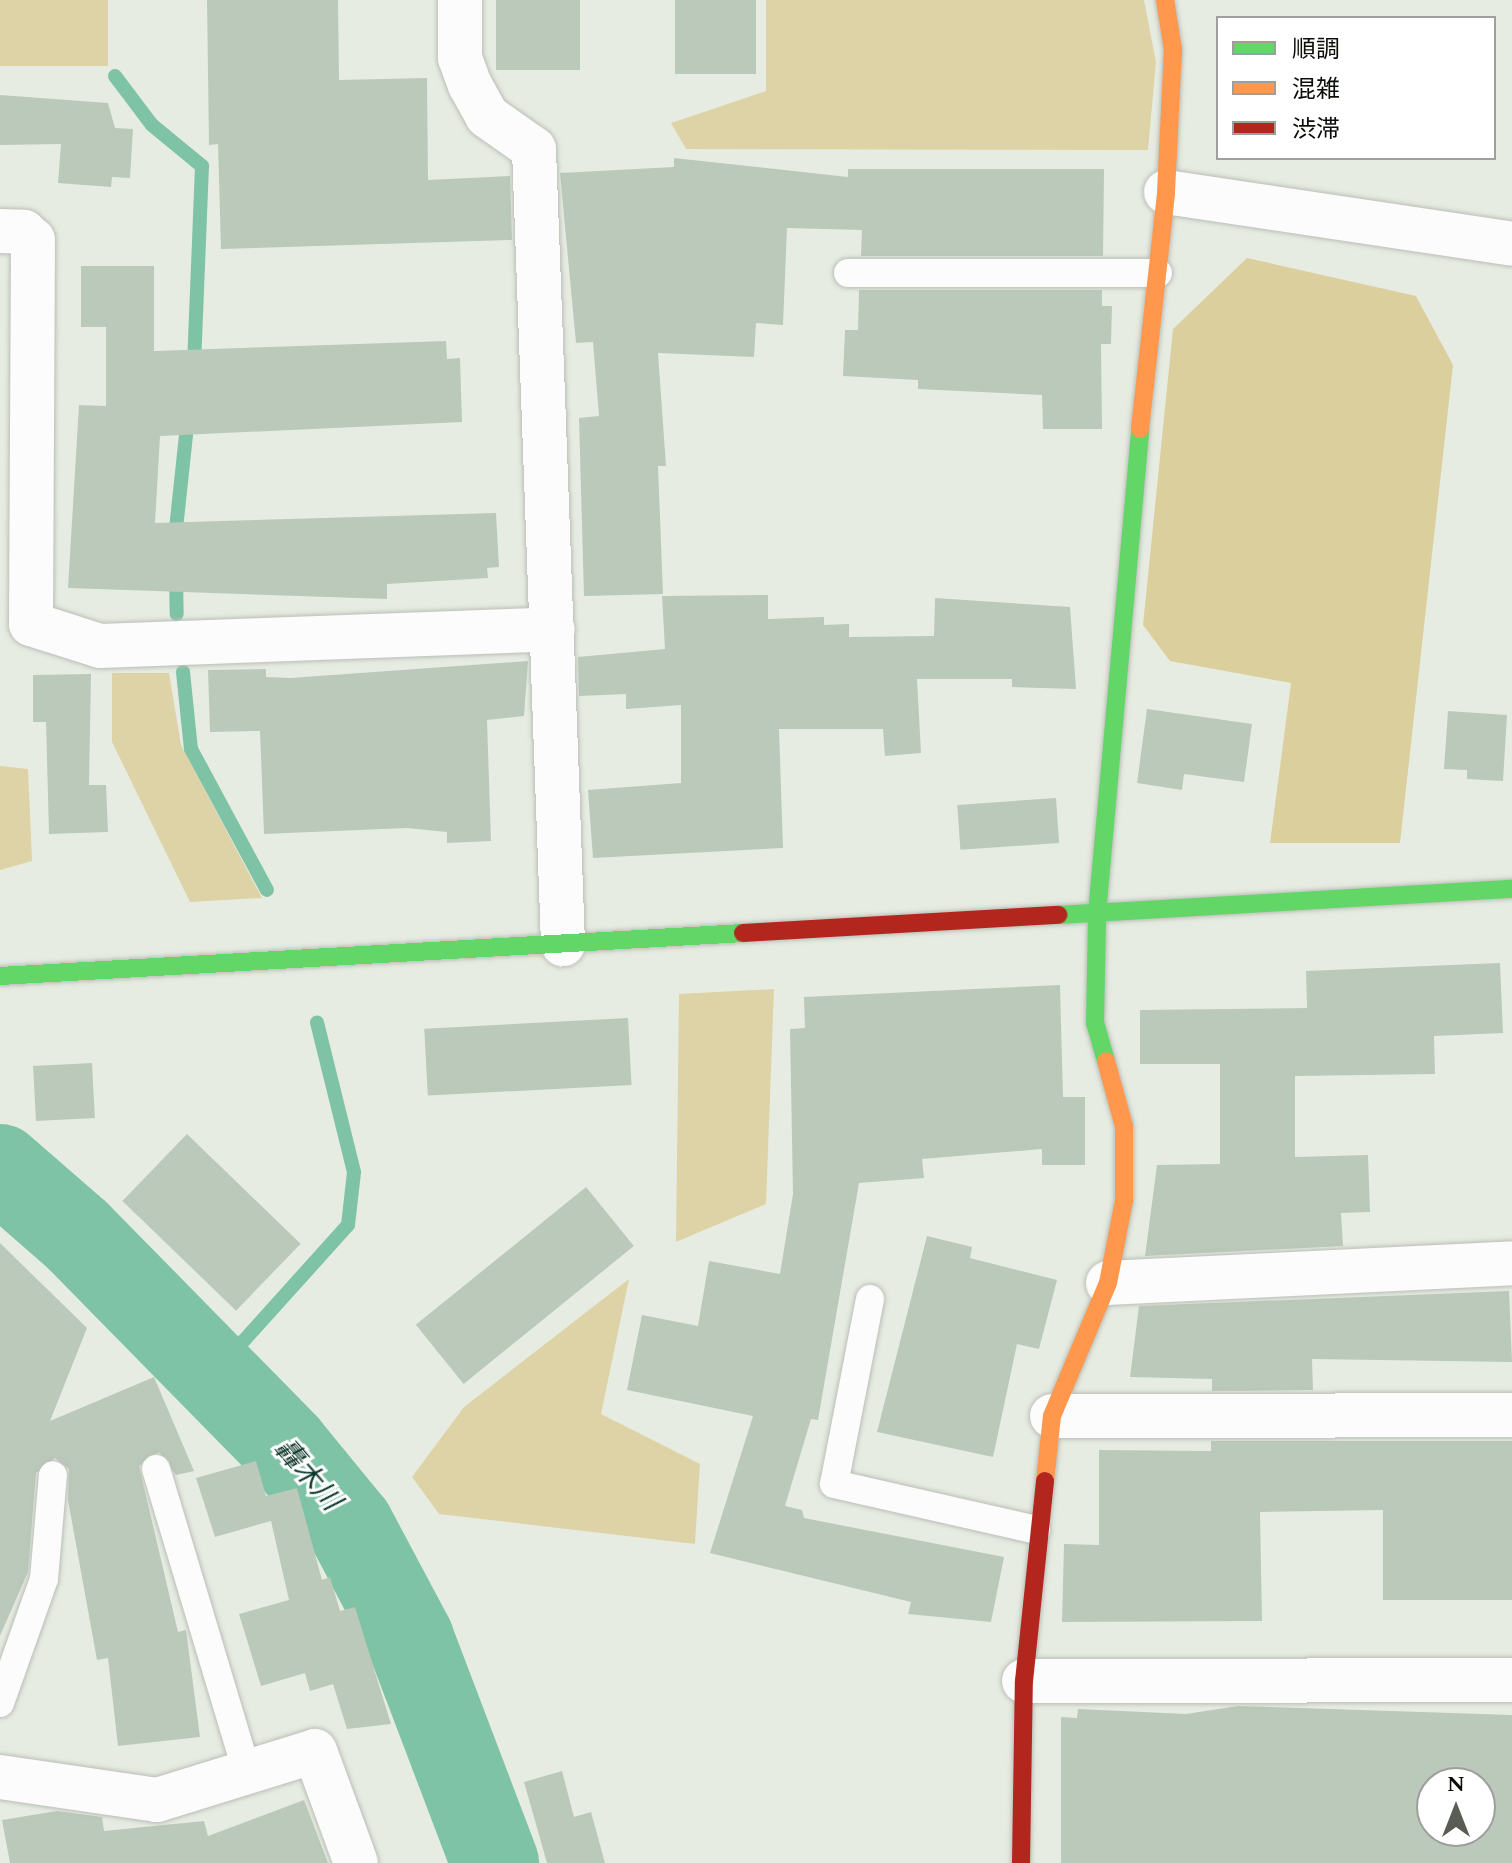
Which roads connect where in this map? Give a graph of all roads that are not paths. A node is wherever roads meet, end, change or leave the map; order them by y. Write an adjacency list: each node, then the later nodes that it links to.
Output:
1 (460, 0): 8 (street)
2 (1165, 0): 3 (street)
3 (1166, 192): 5 (street); 7 (street)
4 (0, 231): 8 (street)
5 (1512, 244)
6 (848, 273): 7 (lane)
7 (1158, 273): 10 (street)
8 (553, 629): 11 (street)
9 (1512, 889): 10 (street)
10 (1097, 914): 11 (street); 14 (street)
11 (563, 944): 12 (street)
12 (0, 976)
13 (1512, 1263): 14 (street)
14 (1108, 1283): 17 (street)
15 (870, 1299): 20 (lane)
16 (1512, 1415): 17 (street)
17 (1052, 1416): 20 (street)
18 (156, 1469): 24 (lane)
19 (53, 1475): 23 (lane)
20 (1036, 1530): 22 (street)
21 (1512, 1680): 22 (street)
22 (1024, 1681): 27 (street)
23 (0, 1703)
24 (247, 1772): 25 (street); 26 (street)
25 (0, 1777)
26 (356, 1863)
27 (1021, 1863)

